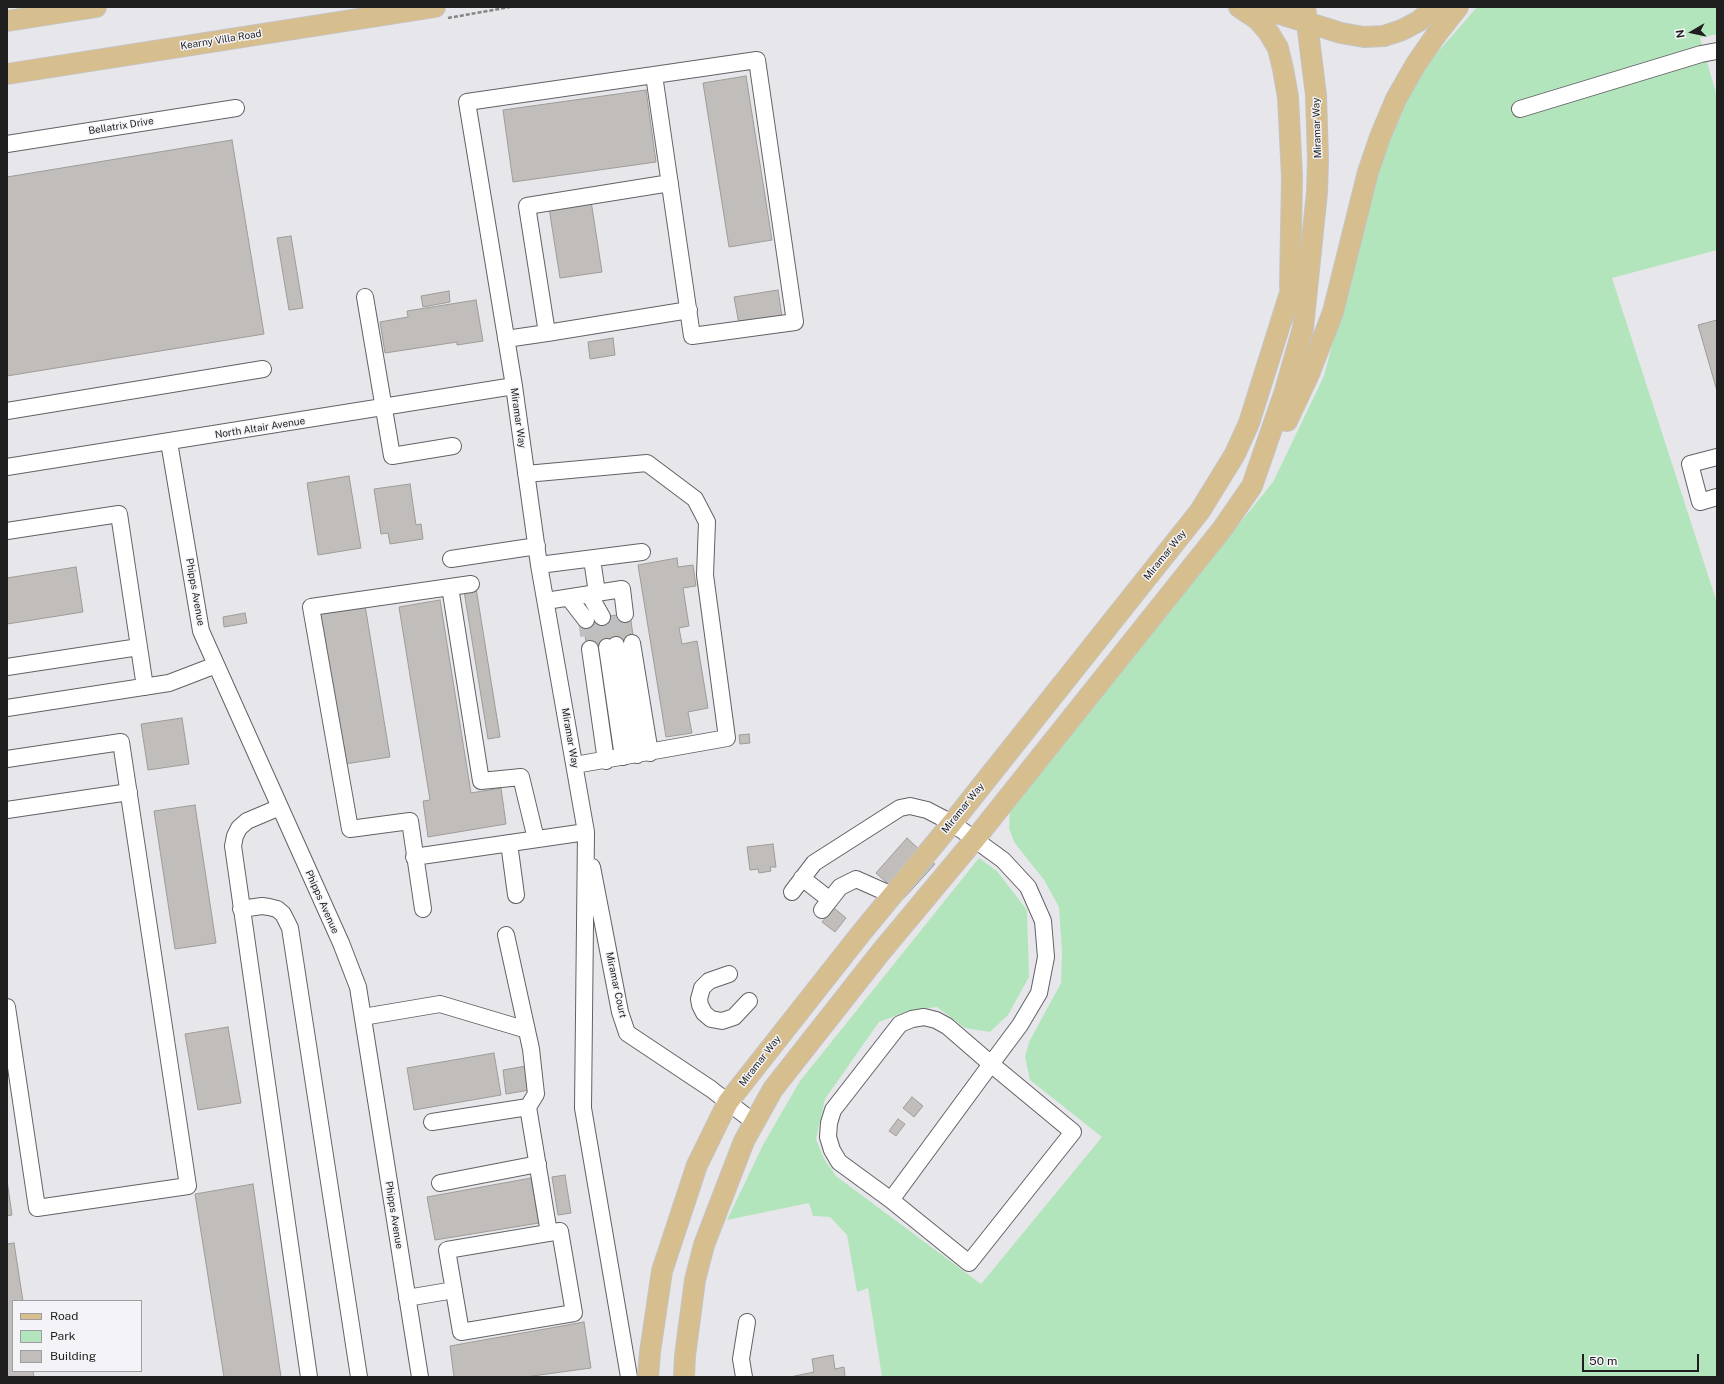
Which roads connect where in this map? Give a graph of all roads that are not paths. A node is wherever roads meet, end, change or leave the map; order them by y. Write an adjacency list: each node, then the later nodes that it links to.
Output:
1 (96, 7): 8 (main road)
2 (435, 7): 10 (main road, Kearny Villa Road)
3 (1239, 7): 17 (main road)
4 (1245, 7): 7 (main road)
5 (1435, 7): 7 (main road)
6 (1458, 7): 31 (main road)
7 (1307, 15): 16 (main road, Miramar Way)
8 (7, 21)
9 (1717, 52): 13 (street)
10 (7, 74)
11 (654, 75): 15 (street); 19 (street); 21 (street, Miramar Way)
12 (236, 108): 14 (street, Bellatrix Drive)
13 (1520, 109)
14 (7, 144)
15 (670, 183): 19 (street); 20 (street)
16 (1311, 250): 17 (main road, Miramar Way); 31 (main road, Miramar Way)
17 (1290, 293): 55 (main road, Miramar Way)
18 (365, 297): 24 (street)
19 (689, 310): 20 (street)
20 (547, 333): 21 (street)
21 (506, 339): 23 (street, Miramar Way)
22 (263, 369): 25 (street)
23 (514, 386): 24 (street, North Altair Avenue); 30 (street, Miramar Way)
24 (384, 408): 26 (street, North Altair Avenue); 27 (street)
25 (7, 411)
26 (169, 442): 29 (street, North Altair Avenue); 45 (street, Phipps Avenue)
27 (453, 446)
28 (1717, 457): 32 (street)
29 (7, 467)
30 (526, 474): 34 (street, Miramar Way); 49 (street)
31 (1252, 486): 57 (main road, Miramar Way)
32 (1717, 497)
33 (7, 531): 44 (street)
34 (536, 546): 36 (street); 38 (street, Miramar Way)
35 (642, 552): 37 (street)
36 (451, 558)
37 (592, 559): 38 (street); 41 (street)
38 (539, 565): 42 (street, Miramar Way)
39 (471, 584): 40 (street)
40 (450, 587): 58 (street); 60 (street)
41 (595, 593): 42 (street); 43 (street); 43 (street); 43 (street)
42 (546, 601): 51 (street, Miramar Way)
43 (605, 617)
44 (139, 647): 46 (street); 47 (street)
45 (216, 664): 47 (street); 53 (street, Phipps Avenue)
46 (7, 667)
47 (145, 687): 48 (street)
48 (7, 708)
49 (629, 756): 49 (street); 51 (street)
50 (7, 759): 52 (street)
51 (575, 765): 56 (street, Miramar Way)
52 (129, 792): 54 (street); 70 (street)
53 (280, 807): 65 (street); 71 (street, Phipps Avenue)
54 (7, 810)
55 (952, 823): 57 (street); 61 (street); 64 (main road, Miramar Way)
56 (586, 832): 58 (street); 74 (street, Miramar Court); 88 (street, Miramar Way)
57 (975, 838): 73 (street); 77 (main road, Miramar Way)
58 (536, 839): 59 (street)
59 (509, 843): 60 (street); 63 (street)
60 (414, 857): 66 (street)
61 (802, 878): 62 (street); 64 (street)
62 (792, 892)
63 (516, 895)
64 (892, 895): 74 (main road, Miramar Way)
65 (241, 909): 85 (street); 86 (street)
66 (423, 909)
67 (506, 935): 72 (street)
68 (729, 974): 69 (street)
69 (749, 1002)
70 (7, 1007)
71 (363, 1017): 72 (street); 83 (street, Phipps Avenue)
72 (527, 1030): 75 (street)
73 (991, 1064): 80 (street); 80 (street); 80 (street)
74 (728, 1102): 77 (street, Miramar Court); 89 (main road, Miramar Way)
75 (528, 1107): 76 (street); 78 (street)
76 (432, 1122)
77 (755, 1122): 90 (main road, Miramar Way)
78 (538, 1164): 79 (street); 81 (street)
79 (440, 1183)
80 (891, 1200)
81 (549, 1233): 82 (street); 82 (street)
82 (454, 1290): 83 (street)
83 (407, 1298): 87 (street, Phipps Avenue)
84 (747, 1322): 91 (street)
85 (309, 1377)
86 (359, 1377)
87 (420, 1377)
88 (629, 1377)
89 (648, 1377)
90 (684, 1377)
91 (744, 1377)

